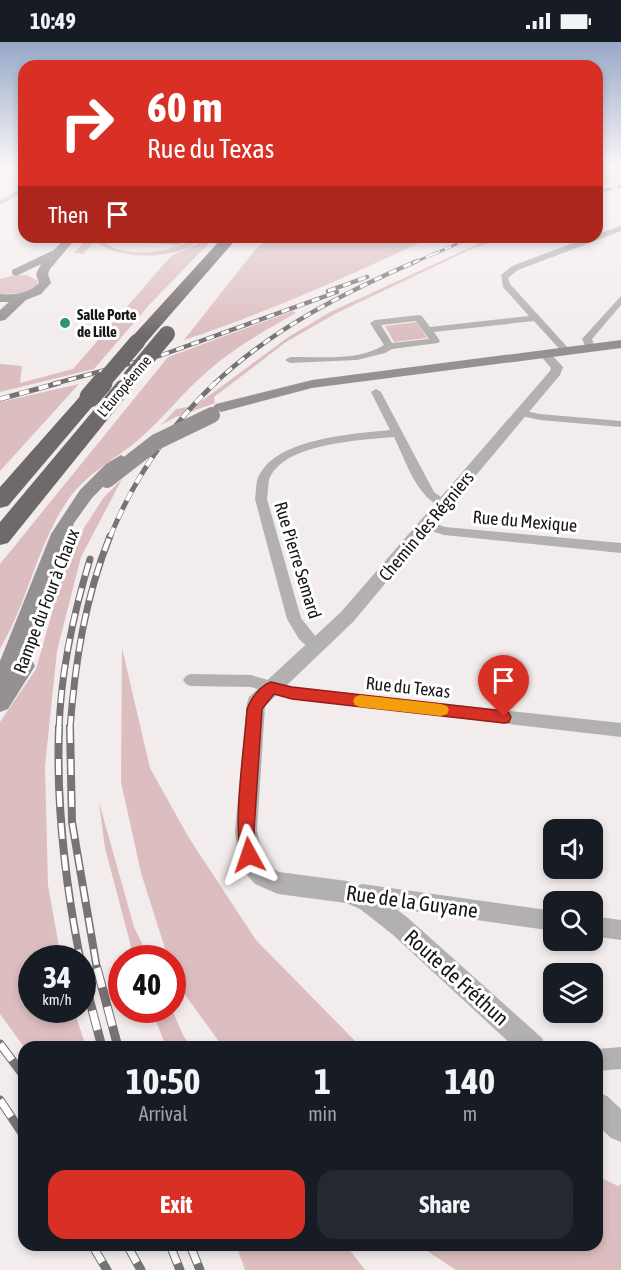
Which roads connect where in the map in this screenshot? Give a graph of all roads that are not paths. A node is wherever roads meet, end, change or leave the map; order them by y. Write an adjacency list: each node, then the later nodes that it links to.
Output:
1 (621, 228): 2 (street)
2 (603, 235)
3 (66, 243): 7 (main road)
4 (235, 243): 14 (highway, L'Européenne)
5 (235, 243): 31 (highway, L'Européenne, bridge)
6 (581, 243): 17 (street)
7 (60, 249): 8 (main road); 10 (main road)
8 (16, 272): 9 (main road); 10 (main road)
9 (3, 275)
10 (43, 276): 11 (main road)
11 (23, 297): 13 (main road); 16 (main road)
12 (621, 298): 22 (street)
13 (0, 300): 15 (main road)
14 (190, 307)
15 (0, 312)
16 (0, 317)
17 (535, 318): 19 (street); 23 (street)
18 (171, 329): 34 (highway, L'Européenne, bridge)
19 (427, 330): 21 (street); 21 (street)
20 (621, 344): 22 (main road)
21 (389, 346): 25 (street)
22 (590, 348): 23 (main road)
23 (567, 352): 24 (main road)
24 (545, 354): 27 (main road, Rampe du Four à Chaux); 28 (street, Chemin des Régniers)
25 (290, 360)
26 (376, 392): 30 (street)
27 (216, 411): 37 (main road, Rampe du Four à Chaux); 40 (main road, Rampe du Four à Chaux, bridge)
28 (521, 413): 29 (street); 32 (street, Chemin des Régniers)
29 (621, 424)
30 (397, 433): 32 (street); 36 (street, Rue Pierre Semard)
31 (0, 501)
32 (445, 504): 33 (street, Chemin des Régniers)
33 (427, 525): 35 (street, Rue du Mexique); 36 (street, Chemin des Régniers)
34 (0, 537)
35 (621, 548)
36 (317, 647): 39 (street, Chemin des Régniers)
37 (0, 680)
38 (191, 680): 39 (street, Rue du Texas)
39 (271, 688): 41 (street, Rue du Texas); 42 (street, Chemin des Régniers)
40 (0, 703)
41 (621, 730)
42 (271, 881): 43 (street, Rue de la Guyane)
43 (347, 892): 44 (street, Rue de la Guyane); 47 (street, Route de Fréthun)
44 (543, 919)
45 (603, 928): 46 (street)
46 (621, 930)
47 (526, 1041)
48 (621, 1058): 49 (street)
49 (603, 1060)
50 (603, 1112): 51 (street)
51 (621, 1128)

